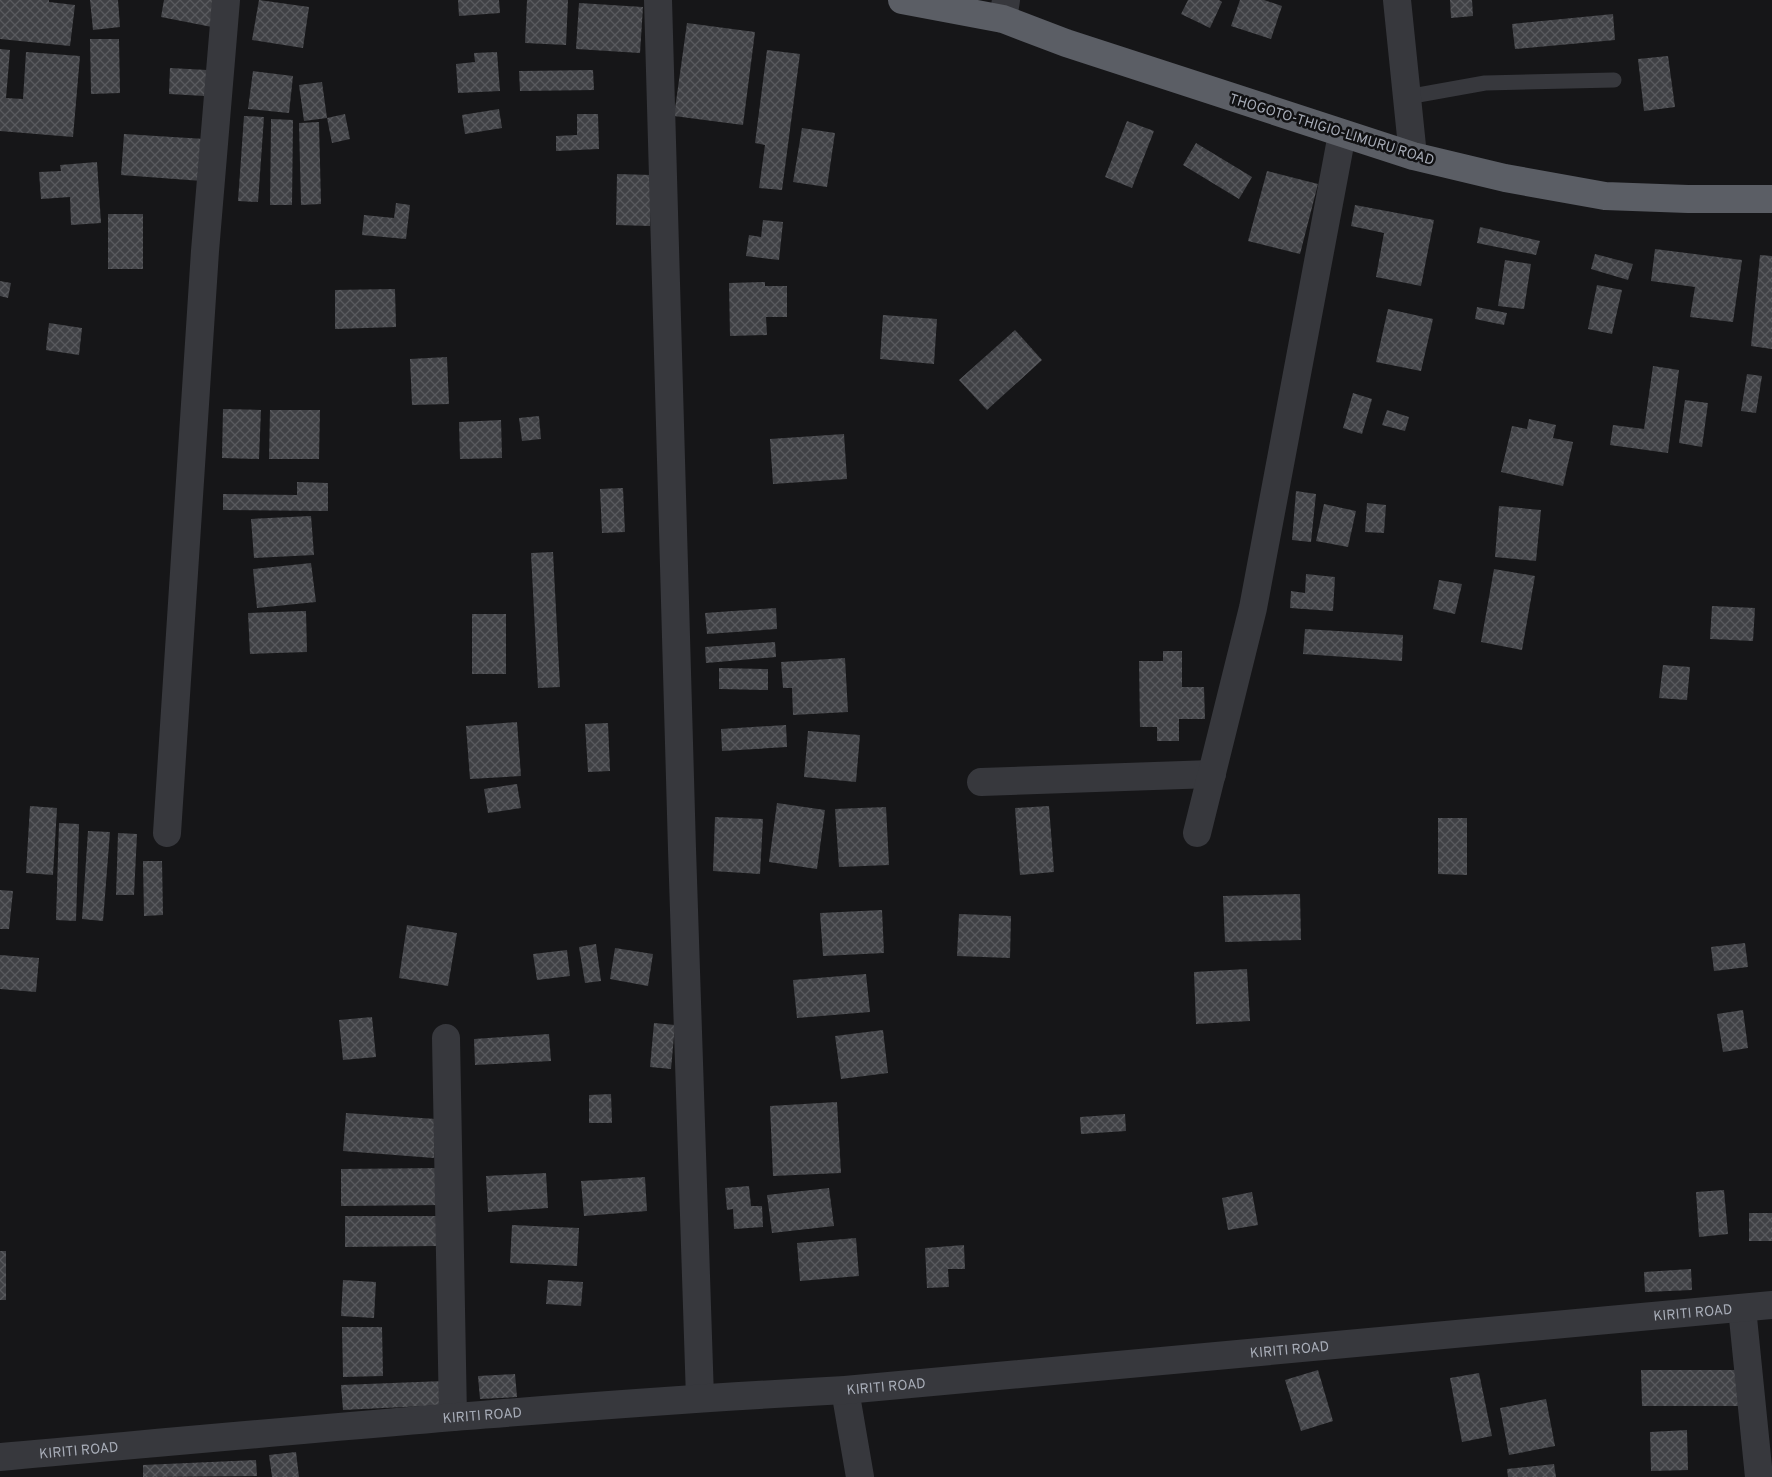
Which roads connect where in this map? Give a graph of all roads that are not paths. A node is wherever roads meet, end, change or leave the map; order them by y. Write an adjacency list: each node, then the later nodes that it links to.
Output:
1 (226, 0): 13 (street)
2 (658, 0): 19 (street)
3 (908, 0): 5 (highway, THOGOTO-THIGIO-LIMURU ROAD)
4 (1397, 0): 7 (street)
5 (1004, 10): 8 (highway, THOGOTO-THIGIO-LIMURU ROAD)
6 (1614, 80): 7 (lane)
7 (1407, 97): 9 (street)
8 (1342, 134): 9 (highway, THOGOTO-THIGIO-LIMURU ROAD); 11 (street)
9 (1413, 156): 10 (highway, THOGOTO-THIGIO-LIMURU ROAD)
10 (1772, 199)
11 (1212, 774): 12 (street); 14 (street)
12 (981, 782)
13 (167, 833)
14 (1197, 833)
15 (446, 1038): 20 (street)
16 (1772, 1305): 17 (street, KIRITI ROAD)
17 (1742, 1308): 18 (street, KIRITI ROAD); 23 (street)
18 (845, 1390): 19 (street, KIRITI ROAD); 22 (street)
19 (700, 1398): 20 (street, KIRITI ROAD)
20 (453, 1417): 21 (street, KIRITI ROAD)
21 (0, 1457)
22 (860, 1477)
23 (1759, 1477)

